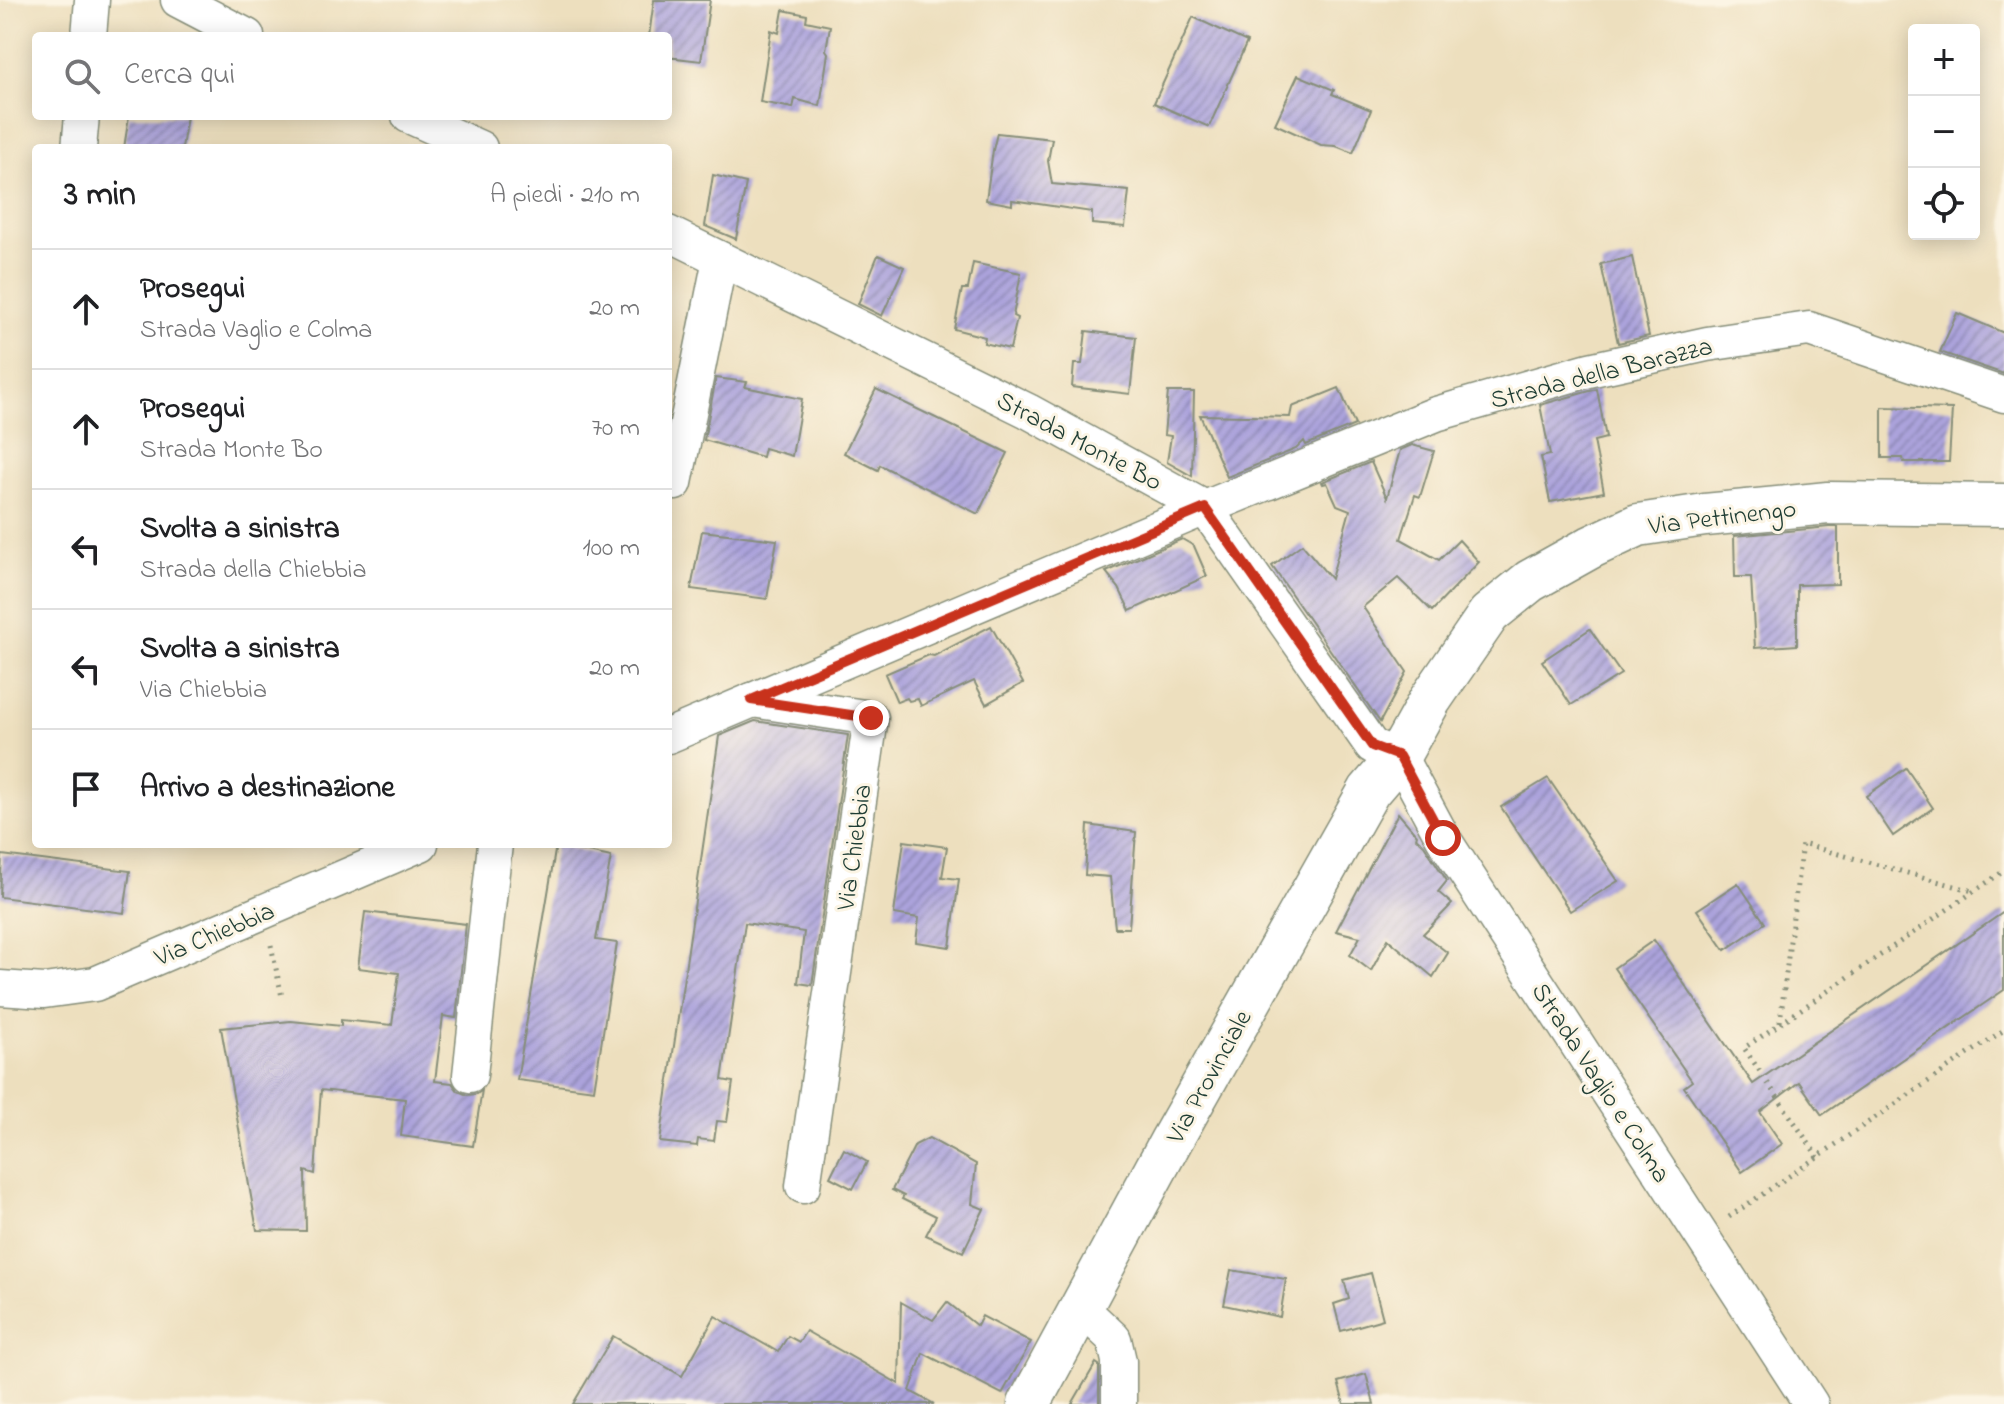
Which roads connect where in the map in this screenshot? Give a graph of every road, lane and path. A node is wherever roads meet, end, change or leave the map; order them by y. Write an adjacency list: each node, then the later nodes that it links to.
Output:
1 (92, 0): 3 (street)
2 (199, 5): 4 (street)
3 (89, 32)
4 (241, 32)
5 (82, 120): 7 (street)
6 (418, 120): 8 (street)
7 (79, 144)
8 (471, 144)
9 (672, 235): 10 (street, Strada Monte Bo)
10 (720, 259): 12 (street); 14 (street, Strada Monte Bo)
11 (2004, 395): 14 (street, Strada della Barazza)
12 (675, 483)
13 (2004, 505): 17 (main road, Via Pettinengo)
14 (1205, 508): 15 (street, Strada della Barazza); 17 (street, Strada Monte Bo)
15 (751, 700): 16 (street); 29 (street, Via Chiebbia)
16 (672, 734)
17 (1399, 756): 30 (street, Strada Vaglio e Colma); 31 (main road, Via Provinciale)
18 (412, 848): 22 (street, Via Chiebbia)
19 (495, 848): 27 (street)
20 (2004, 871): 21 (path)
21 (1974, 891): 25 (path); 25 (path)
22 (263, 913): 23 (street, Via Chiebbia); 24 (path)
23 (0, 988)
24 (282, 997)
25 (1780, 1024): 28 (path)
26 (2004, 1030): 28 (path)
27 (470, 1075)
28 (1818, 1157): 30 (path)
29 (803, 1186)
30 (1702, 1236): 32 (street, Strada Vaglio e Colma)
31 (1081, 1308): 33 (main road, Via Provinciale); 34 (street)
32 (1807, 1401)
33 (1029, 1404)
34 (1119, 1404)

